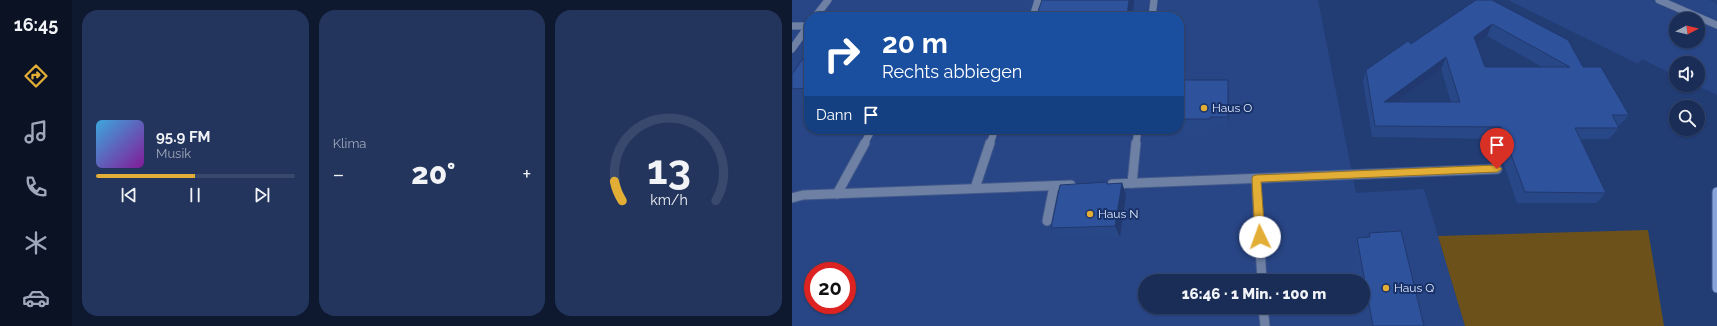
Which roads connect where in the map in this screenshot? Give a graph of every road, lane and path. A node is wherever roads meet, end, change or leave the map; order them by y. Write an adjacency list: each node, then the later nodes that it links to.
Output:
1 (828, 0): 5 (lane)
2 (1038, 0): 6 (lane)
3 (1154, 0): 7 (lane)
4 (1659, 0): 8 (lane)
5 (819, 12)
6 (1034, 12)
7 (1153, 12)
8 (1717, 25)
9 (792, 26): 10 (lane)
10 (804, 26)
11 (804, 33): 12 (lane)
12 (792, 49)
13 (869, 134): 24 (lane)
14 (992, 134): 22 (lane)
15 (1137, 134): 18 (lane)
16 (1497, 169): 17 (lane)
17 (1256, 179): 18 (lane); 27 (lane)
18 (1132, 183): 19 (lane)
19 (1101, 184)
20 (1078, 185): 21 (lane)
21 (1054, 186): 22 (lane); 26 (lane)
22 (974, 188): 24 (lane)
23 (1717, 192): 28 (main road)
24 (837, 194): 25 (lane)
25 (792, 198)
26 (1047, 221)
27 (1262, 274)
28 (1717, 288)
29 (1264, 314): 30 (lane)
30 (1264, 326)

